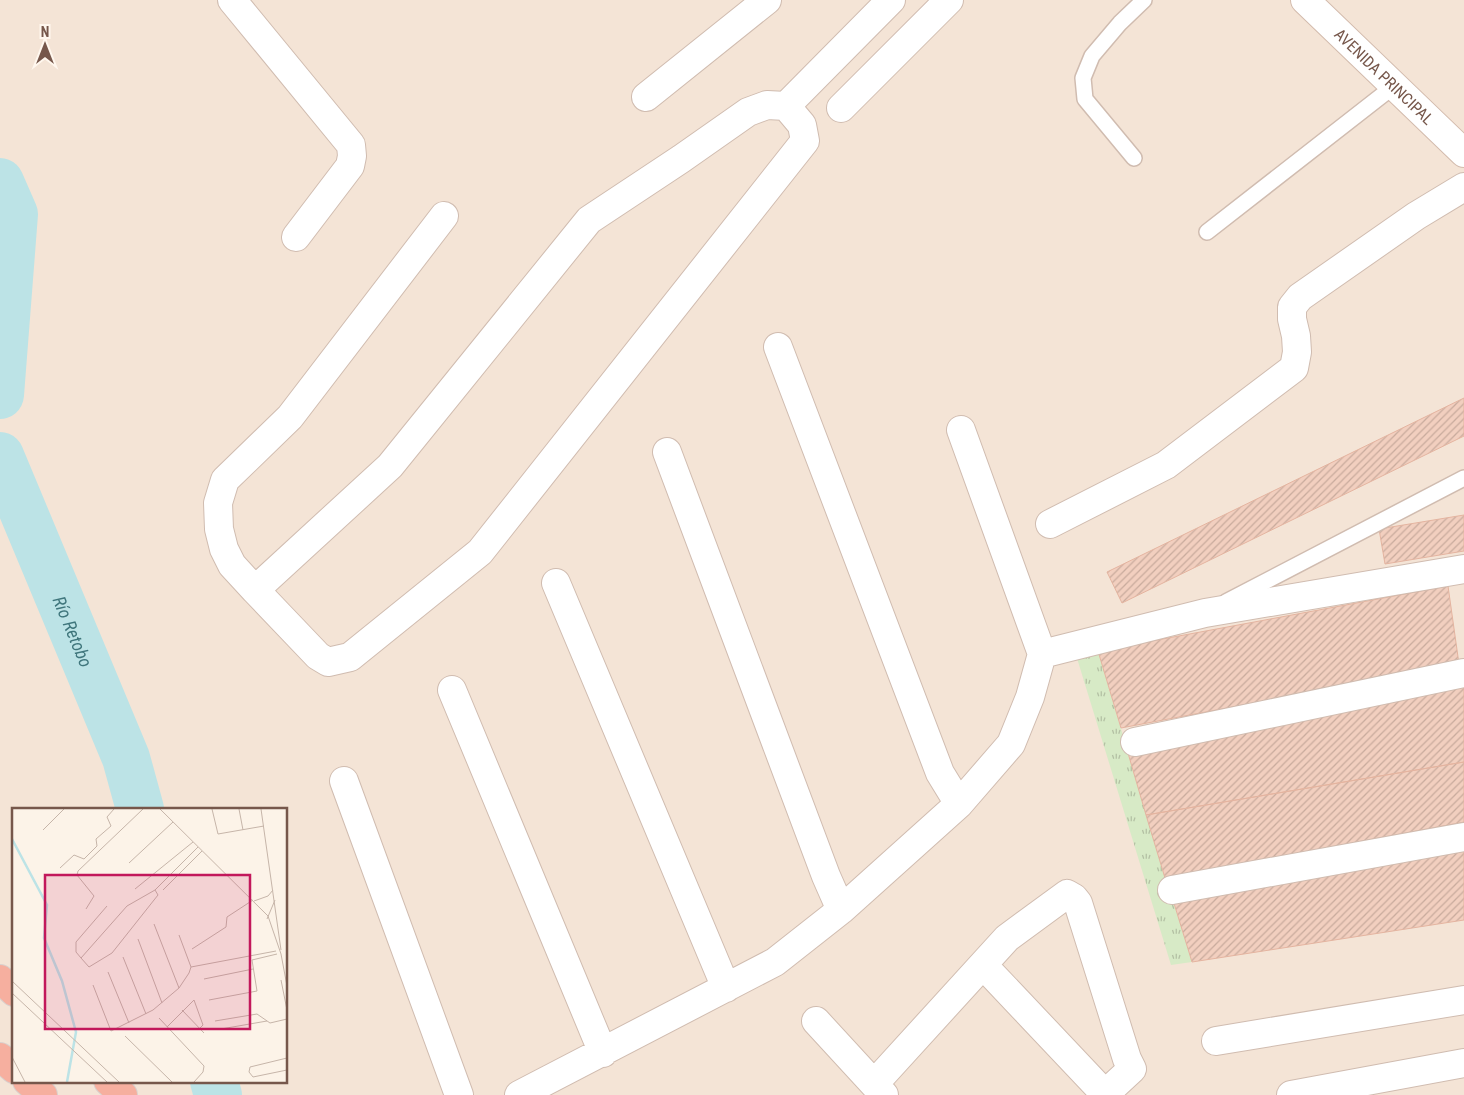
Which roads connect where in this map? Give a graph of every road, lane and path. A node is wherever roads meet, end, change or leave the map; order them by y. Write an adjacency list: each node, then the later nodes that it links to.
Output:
1 (232, 0): 16 (street)
2 (767, 0): 8 (street)
3 (891, 0): 9 (street)
4 (949, 0): 10 (street)
5 (1144, 0): 12 (lane)
6 (1305, 0): 7 (street, AVENIDA PRINCIPAL)
7 (1394, 86): 11 (street, AVENIDA PRINCIPAL); 15 (lane)
8 (646, 97)
9 (786, 106): 24 (street); 24 (street)
10 (841, 108)
11 (1464, 153)
12 (1134, 158)
13 (1464, 188): 21 (street)
14 (444, 216): 24 (street)
15 (1208, 232)
16 (296, 238)
17 (778, 347): 31 (street)
18 (961, 430): 26 (street)
19 (667, 452): 34 (street)
20 (1464, 478): 25 (lane)
21 (1050, 524)
22 (1464, 569): 25 (street)
23 (556, 583): 37 (street)
24 (255, 590)
25 (1205, 613): 26 (street)
26 (1042, 654): 31 (street)
27 (1464, 673): 29 (street)
28 (452, 690): 42 (street)
29 (1135, 742)
30 (344, 781): 51 (street)
31 (959, 804): 34 (street)
32 (1464, 837): 33 (street)
33 (1172, 890)
34 (840, 910): 37 (street)
35 (983, 965): 48 (street); 53 (street); 53 (street)
36 (0, 978): 38 (highway)
37 (726, 988): 42 (street)
38 (12, 990)
39 (1464, 1000): 41 (street)
40 (816, 1022): 48 (street)
41 (1216, 1041)
42 (603, 1053): 52 (street)
43 (0, 1057): 45 (highway)
44 (1464, 1064): 54 (street)
45 (12, 1067)
46 (28, 1082): 49 (highway)
47 (108, 1082): 50 (highway)
48 (879, 1090)
49 (43, 1095)
50 (123, 1095)
51 (459, 1095)
52 (519, 1095)
53 (1106, 1095)
54 (1291, 1095)

